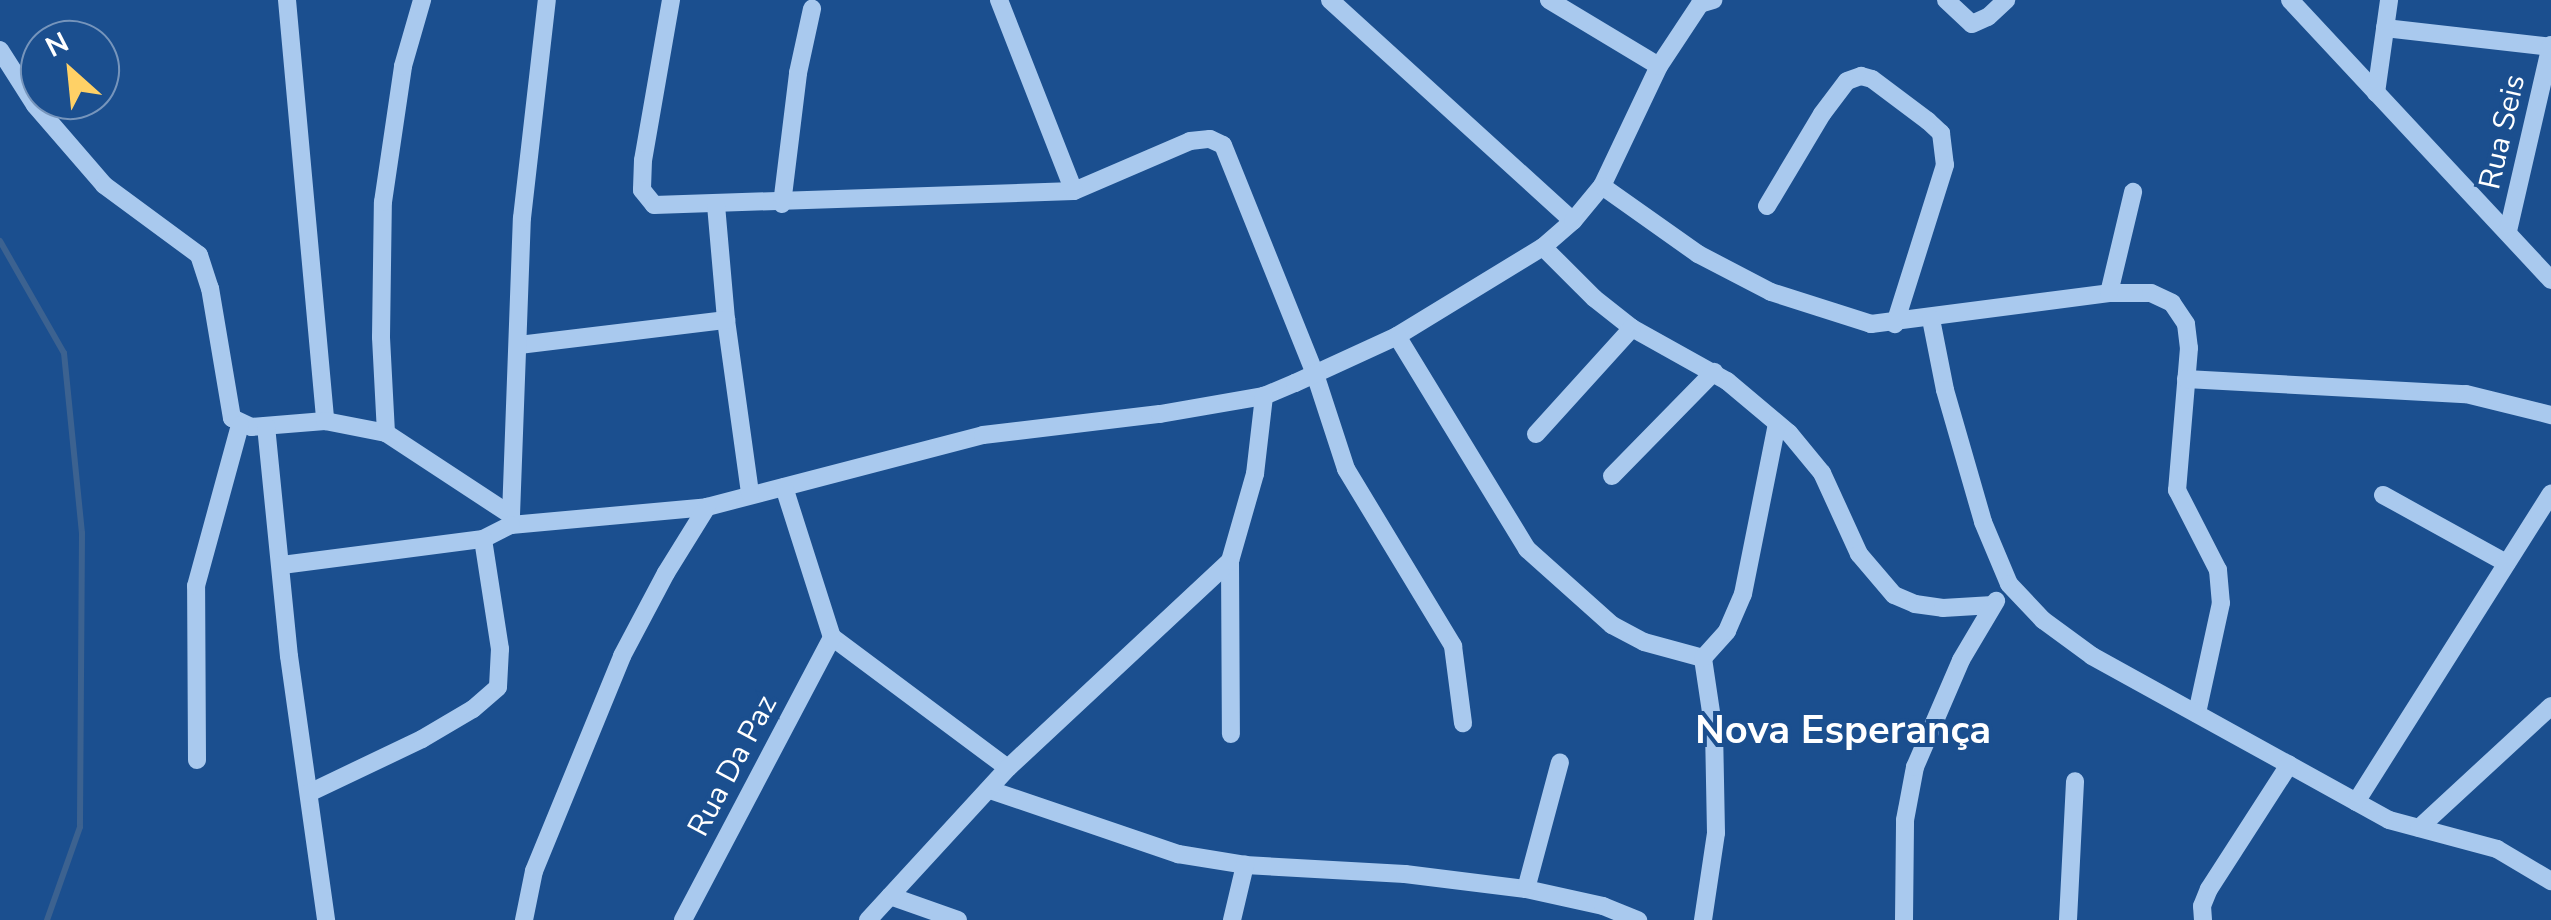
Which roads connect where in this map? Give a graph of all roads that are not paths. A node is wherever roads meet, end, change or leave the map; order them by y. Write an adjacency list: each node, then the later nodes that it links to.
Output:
1 (287, 0): 42 (street)
2 (422, 0): 46 (street)
3 (547, 0): 36 (street)
4 (670, 0): 24 (street)
5 (999, 0): 21 (street)
6 (1330, 0): 26 (street)
7 (1549, 0): 18 (street)
8 (1946, 0): 9 (street)
9 (2006, 0)
10 (2290, 0): 13 (street)
11 (2389, 0): 15 (street)
12 (1703, 1): 18 (street)
13 (2306, 8): 19 (street)
14 (812, 9): 23 (street)
15 (2385, 28): 16 (street); 19 (street)
16 (2551, 46): 27 (street, Rua Seis)
17 (0, 50): 44 (street)
18 (1659, 66): 20 (street)
19 (2376, 93): 27 (street)
20 (1602, 186): 26 (street); 33 (street)
21 (1074, 191): 23 (street); 38 (street)
22 (2133, 192): 30 (street)
23 (782, 204): 24 (street)
24 (716, 205): 32 (street)
25 (1767, 206): 33 (street)
26 (1572, 221): 28 (street)
27 (2508, 231): 29 (street)
28 (1544, 246): 34 (street); 35 (street)
29 (2551, 280)
30 (2109, 294): 31 (street); 39 (street)
31 (1932, 319): 33 (street); 59 (street)
32 (726, 320): 36 (street); 50 (street)
33 (1895, 324)
34 (1632, 328): 37 (street); 47 (street)
35 (1397, 336): 38 (street); 62 (street)
36 (518, 345): 54 (street)
37 (1714, 372): 43 (street); 48 (street)
38 (1315, 374): 40 (street); 65 (street)
39 (2186, 379): 41 (street); 64 (street)
40 (1264, 396): 49 (street); 56 (street)
41 (2551, 415)
42 (324, 421): 45 (street); 46 (street)
43 (1778, 424): 60 (street); 62 (street)
44 (240, 425): 45 (street); 67 (street)
45 (266, 426): 58 (street)
46 (386, 433): 54 (street)
47 (1536, 434)
48 (1612, 476)
49 (784, 487): 50 (street); 61 (street)
50 (750, 494): 53 (street)
51 (2551, 494): 57 (street)
52 (2383, 495): 57 (street)
53 (707, 508): 54 (street); 81 (street)
54 (511, 520): 55 (street)
55 (483, 539): 58 (street); 73 (street)
56 (1230, 561): 66 (street); 70 (street)
57 (2506, 562): 74 (street)
58 (282, 564): 73 (street)
59 (2009, 584): 60 (street); 64 (street)
60 (1993, 605): 88 (street)
61 (832, 637): 70 (street); 82 (street, Rua Da Paz)
62 (1702, 658): 87 (street)
63 (2551, 706): 75 (street)
64 (2197, 713): 69 (street)
65 (1464, 723)
66 (1231, 734)
67 (197, 760)
68 (1560, 762): 78 (street)
69 (2289, 765): 74 (street); 90 (street)
70 (1008, 768): 72 (street)
71 (2076, 781): 89 (street)
72 (990, 790): 76 (street); 79 (street)
73 (309, 793): 80 (street)
74 (2356, 802): 75 (street)
75 (2419, 828): 77 (street)
76 (1245, 866): 78 (street); 85 (street)
77 (2551, 880)
78 (1526, 890): 86 (street)
79 (890, 896): 83 (street); 84 (street)
80 (326, 920)
81 (524, 920)
82 (683, 920)
83 (868, 920)
84 (958, 920)
85 (1232, 920)
86 (1638, 920)
87 (1703, 920)
88 (1904, 920)
89 (2068, 920)
90 (2202, 920)

